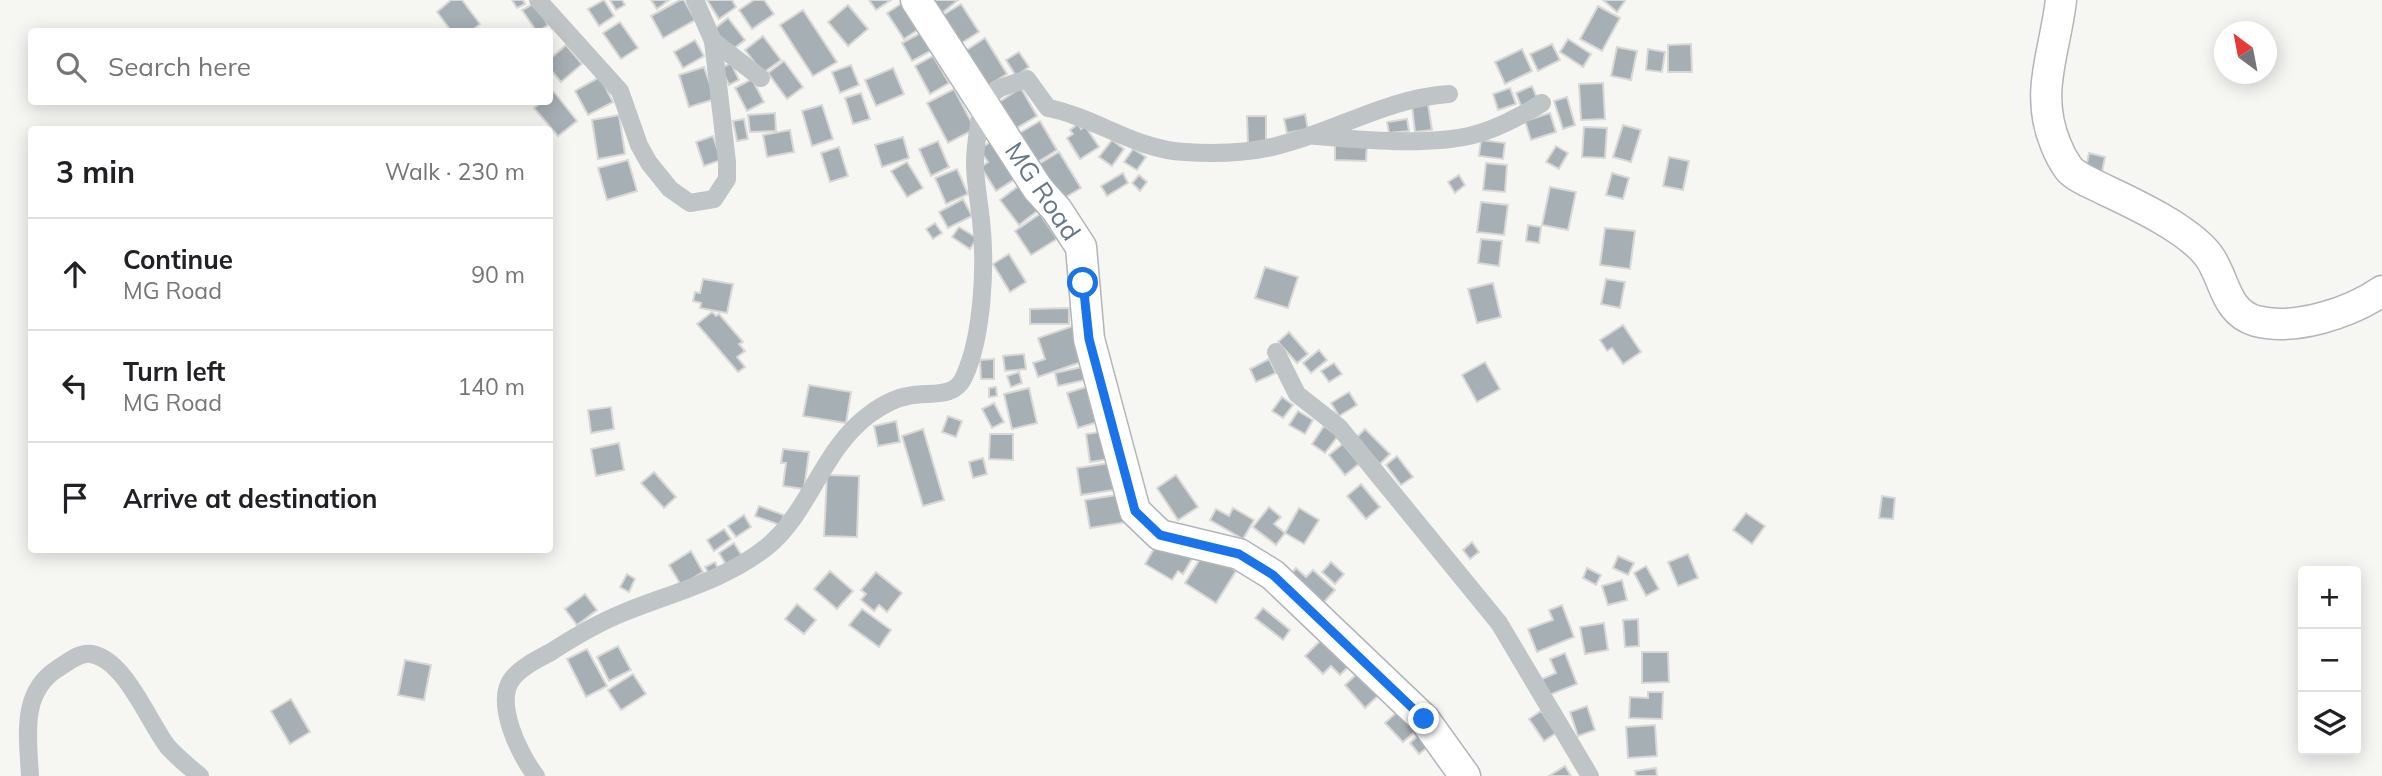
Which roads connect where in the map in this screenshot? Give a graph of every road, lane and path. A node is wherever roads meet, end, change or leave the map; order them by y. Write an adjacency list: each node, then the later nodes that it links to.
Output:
1 (538, 0): 5 (street)
2 (695, 0): 5 (street)
3 (916, 0): 8 (main road, MG Road)
4 (2061, 0): 11 (main road)
5 (713, 41): 6 (street)
6 (761, 78)
7 (1449, 94): 10 (street)
8 (983, 100): 10 (street); 15 (street); 16 (main road, MG Road)
9 (1542, 103): 10 (street)
10 (1308, 136)
11 (2382, 291)
12 (1276, 352): 17 (street)
13 (30, 776): 14 (street)
14 (200, 776)
15 (536, 776)
16 (1465, 776)
17 (1590, 776)

